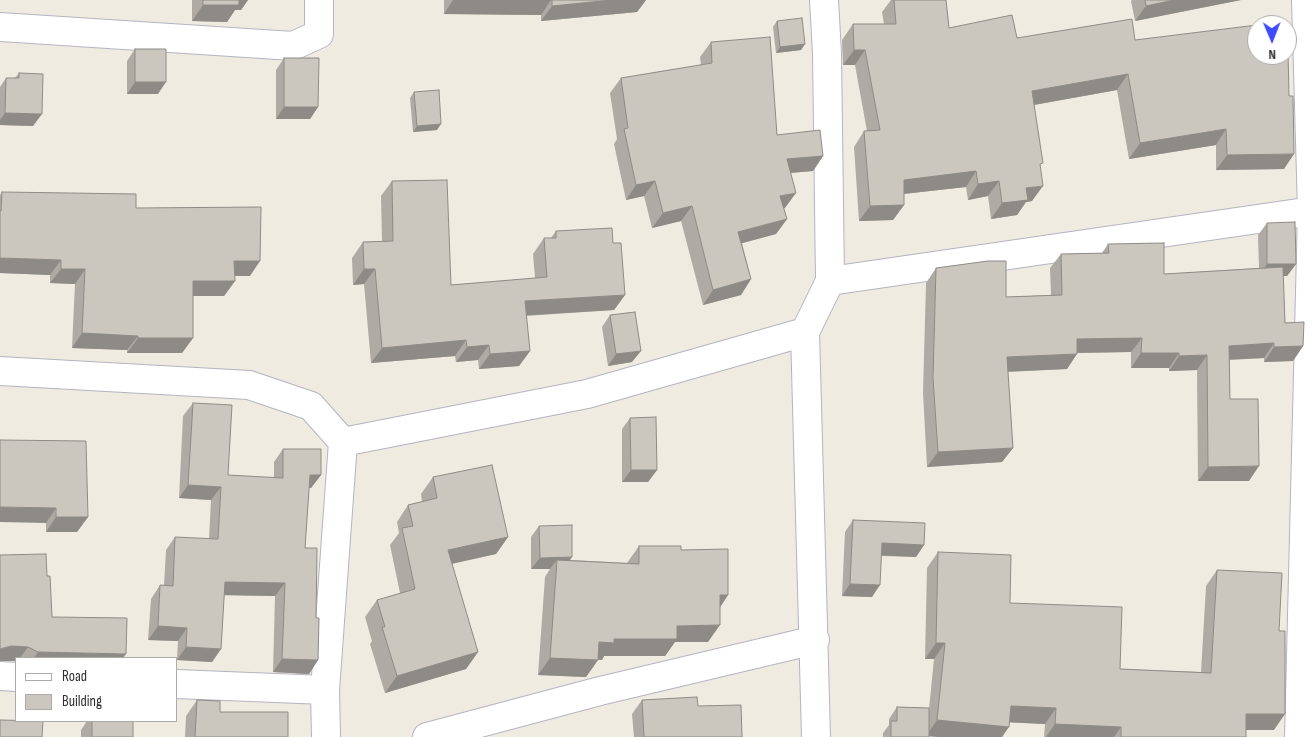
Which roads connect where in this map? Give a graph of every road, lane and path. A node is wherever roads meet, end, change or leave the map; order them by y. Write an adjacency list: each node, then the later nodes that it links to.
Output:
1 (319, 0): 4 (street)
2 (824, 0): 6 (street)
3 (1306, 0): 5 (street)
4 (0, 26)
5 (1312, 211): 6 (street); 18 (street)
6 (830, 281): 7 (street)
7 (805, 332): 9 (street); 10 (street)
8 (0, 371): 9 (street)
9 (342, 442): 14 (street)
10 (815, 640): 16 (street); 17 (street)
11 (0, 676): 12 (street)
12 (15, 677)
13 (178, 684): 14 (street)
14 (325, 690): 15 (street)
15 (326, 737)
16 (427, 737)
17 (816, 737)
18 (1299, 737)

